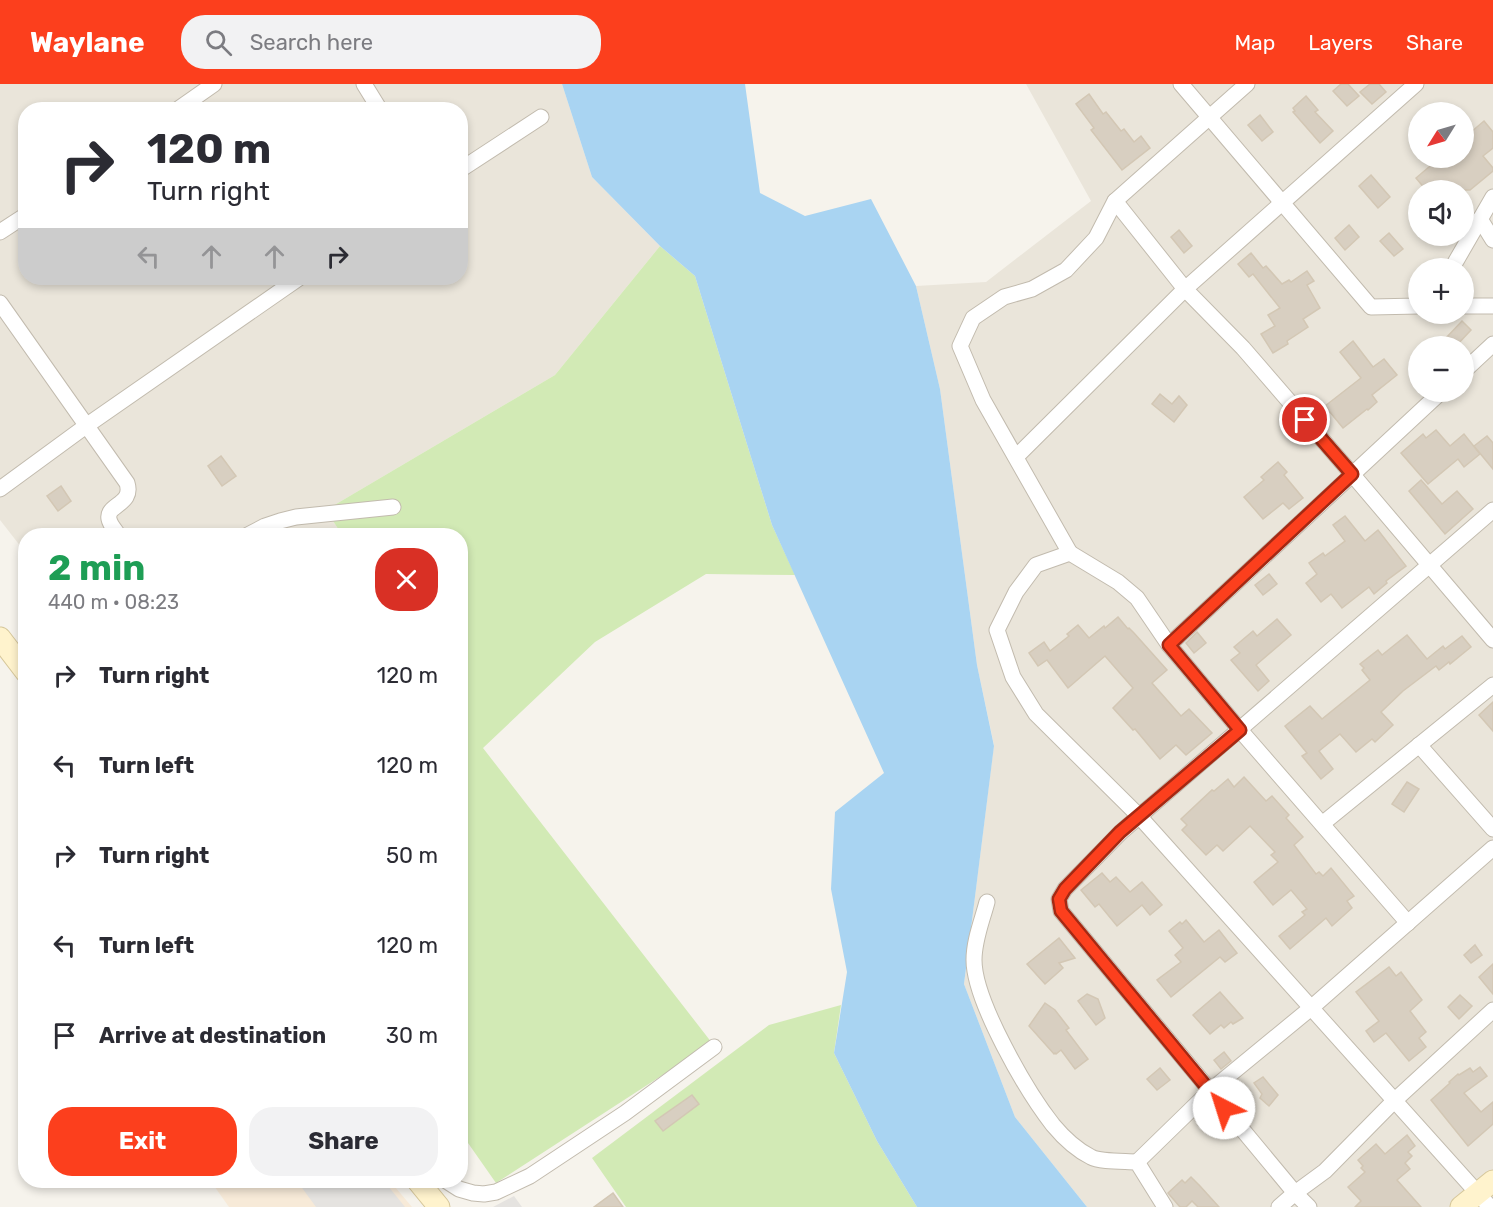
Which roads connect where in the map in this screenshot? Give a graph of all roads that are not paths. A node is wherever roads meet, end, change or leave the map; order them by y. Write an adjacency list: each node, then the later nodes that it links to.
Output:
1 (214, 84): 6 (street)
2 (364, 84): 7 (street)
3 (1181, 84): 9 (street)
4 (1246, 84): 9 (street)
5 (1416, 84): 13 (street)
6 (188, 102)
7 (375, 102)
8 (541, 117): 10 (street)
9 (1209, 118): 12 (street); 13 (street)
10 (468, 165)
11 (1493, 197): 14 (street)
12 (1115, 201): 20 (street); 29 (street)
13 (1282, 203): 20 (street); 22 (street)
14 (1480, 219): 17 (street); 18 (street)
15 (18, 220): 16 (street)
16 (0, 232)
17 (1493, 240)
18 (1458, 258)
19 (289, 285): 28 (street)
20 (1185, 289): 29 (street); 30 (street)
21 (0, 303): 28 (street)
22 (1408, 306)
23 (1474, 306): 24 (street)
24 (1493, 306)
25 (1493, 344): 26 (street)
26 (1474, 362)
27 (1431, 402): 30 (street)
28 (86, 426): 31 (street); 34 (street)
29 (1016, 457): 36 (street)
30 (1352, 474): 37 (street); 40 (street)
31 (0, 489)
32 (393, 507): 35 (street)
33 (1493, 510): 37 (street)
34 (114, 528)
35 (260, 528)
36 (1070, 553): 40 (street); 45 (street)
37 (1430, 565): 39 (street); 43 (street)
38 (0, 638): 41 (main road)
39 (1493, 640)
40 (1169, 645): 43 (street)
41 (18, 656)
42 (1493, 685): 44 (street)
43 (1240, 730): 45 (street); 46 (street)
44 (1419, 745): 46 (street); 47 (street)
45 (1139, 816): 51 (street); 54 (street)
46 (1322, 824): 50 (street)
47 (1493, 829)
48 (1493, 848): 50 (street)
49 (987, 902): 56 (street)
50 (1408, 923): 51 (street)
51 (1311, 1008): 54 (street); 55 (street)
52 (1493, 1010): 55 (street)
53 (714, 1047): 58 (street)
54 (1210, 1091): 56 (street); 59 (street)
55 (1394, 1101): 59 (street); 60 (street)
56 (1137, 1162): 62 (street)
57 (424, 1188): 61 (main road)
58 (457, 1188)
59 (1295, 1193): 63 (street); 64 (street)
60 (1487, 1194): 65 (main road)
61 (439, 1207)
62 (1165, 1207)
63 (1279, 1207)
64 (1309, 1207)
65 (1461, 1207)

